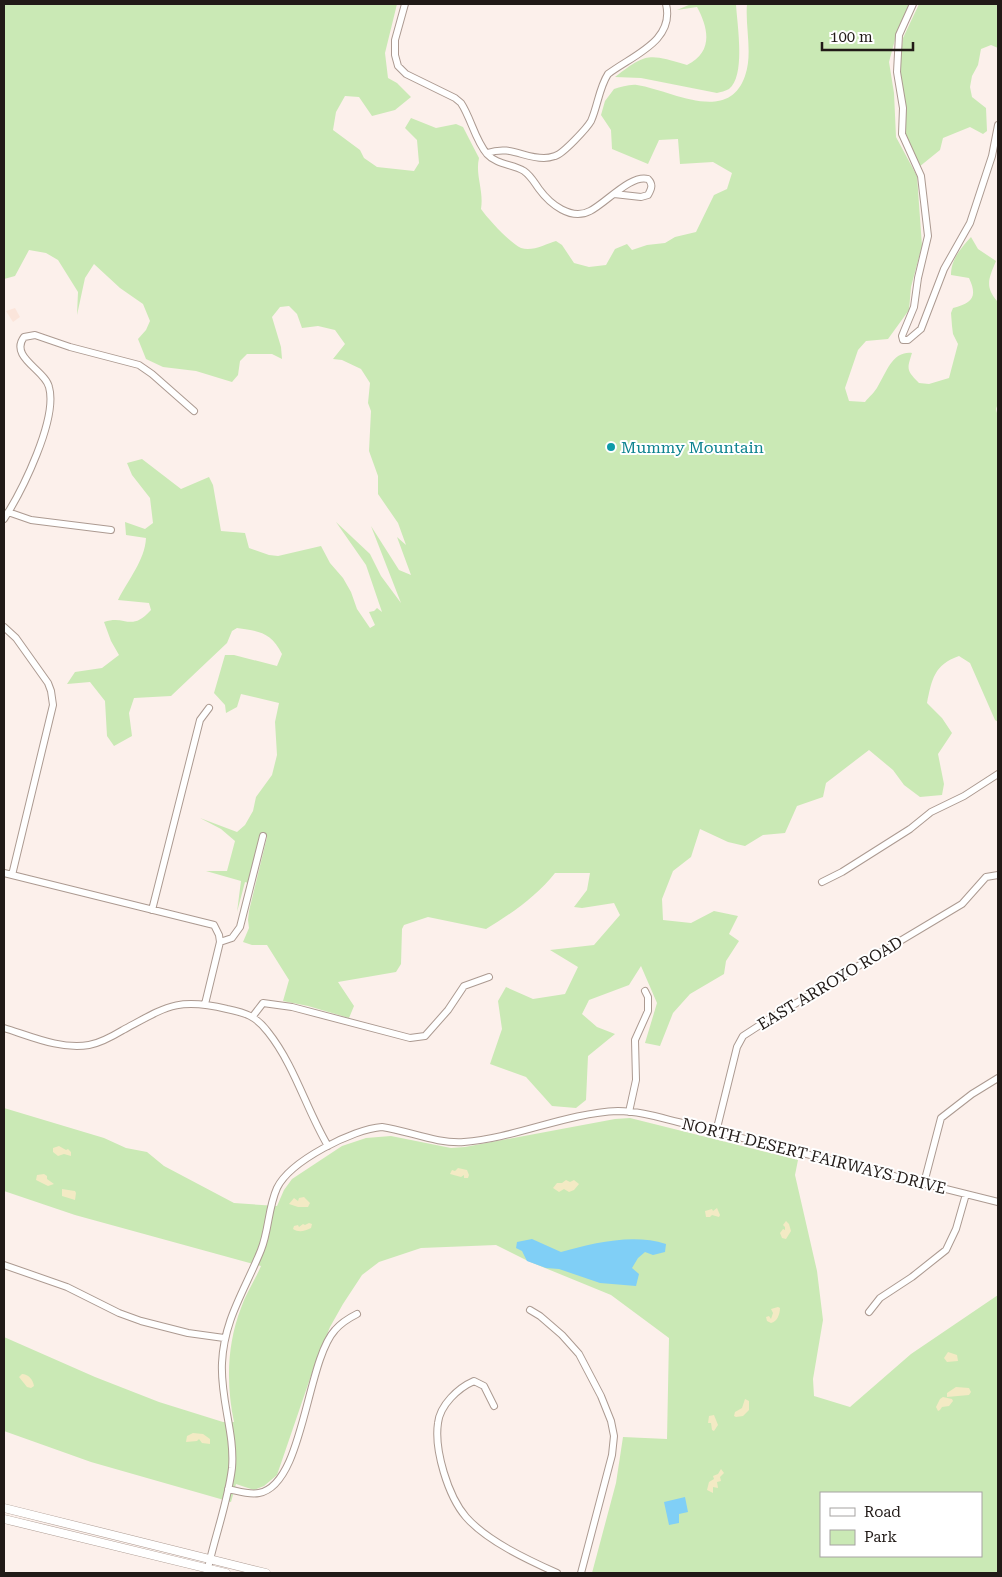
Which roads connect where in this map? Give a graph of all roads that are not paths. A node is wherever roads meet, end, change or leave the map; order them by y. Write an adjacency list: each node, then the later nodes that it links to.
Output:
1 (405, 4): 5 (street)
2 (666, 4): 5 (street)
3 (913, 4): 4 (street)
4 (998, 125)
5 (487, 153): 6 (street)
6 (614, 194): 6 (street)
7 (194, 411): 8 (street)
8 (6, 516): 9 (street)
9 (111, 530)
10 (4, 627): 16 (street)
11 (209, 708): 18 (street)
12 (998, 774): 17 (street)
13 (263, 836): 19 (street)
14 (4, 873): 16 (street)
15 (998, 874): 27 (street, EAST ARROYO ROAD)
16 (12, 875): 18 (street)
17 (822, 882)
18 (152, 910): 19 (street)
19 (220, 942): 22 (street)
20 (489, 977): 23 (street)
21 (645, 991): 26 (street)
22 (205, 1004): 23 (street); 24 (street)
23 (253, 1016): 28 (street)
24 (4, 1028)
25 (998, 1078): 29 (street)
26 (630, 1112): 27 (street, NORTH DESERT FAIRWAYS DRIVE); 28 (street, NORTH DESERT FAIRWAYS DRIVE)
27 (716, 1132): 29 (street, NORTH DESERT FAIRWAYS DRIVE)
28 (328, 1146): 36 (street, NORTH DESERT FAIRWAYS DRIVE)
29 (924, 1183): 30 (street, NORTH DESERT FAIRWAYS DRIVE)
30 (966, 1194): 31 (street, NORTH DESERT FAIRWAYS DRIVE); 34 (street)
31 (998, 1202)
32 (4, 1265): 36 (street)
33 (530, 1310): 46 (street)
34 (869, 1312)
35 (357, 1314): 38 (street)
36 (224, 1338): 38 (street, NORTH DESERT FAIRWAYS DRIVE)
37 (494, 1406): 45 (street)
38 (228, 1489): 41 (street, NORTH DESERT FAIRWAYS DRIVE)
39 (4, 1508): 41 (main road)
40 (4, 1519): 42 (main road)
41 (210, 1559): 42 (street, NORTH DESERT FAIRWAYS DRIVE); 44 (main road)
42 (207, 1569): 43 (main road)
43 (226, 1573)
44 (266, 1573)
45 (557, 1573)
46 (581, 1573)

